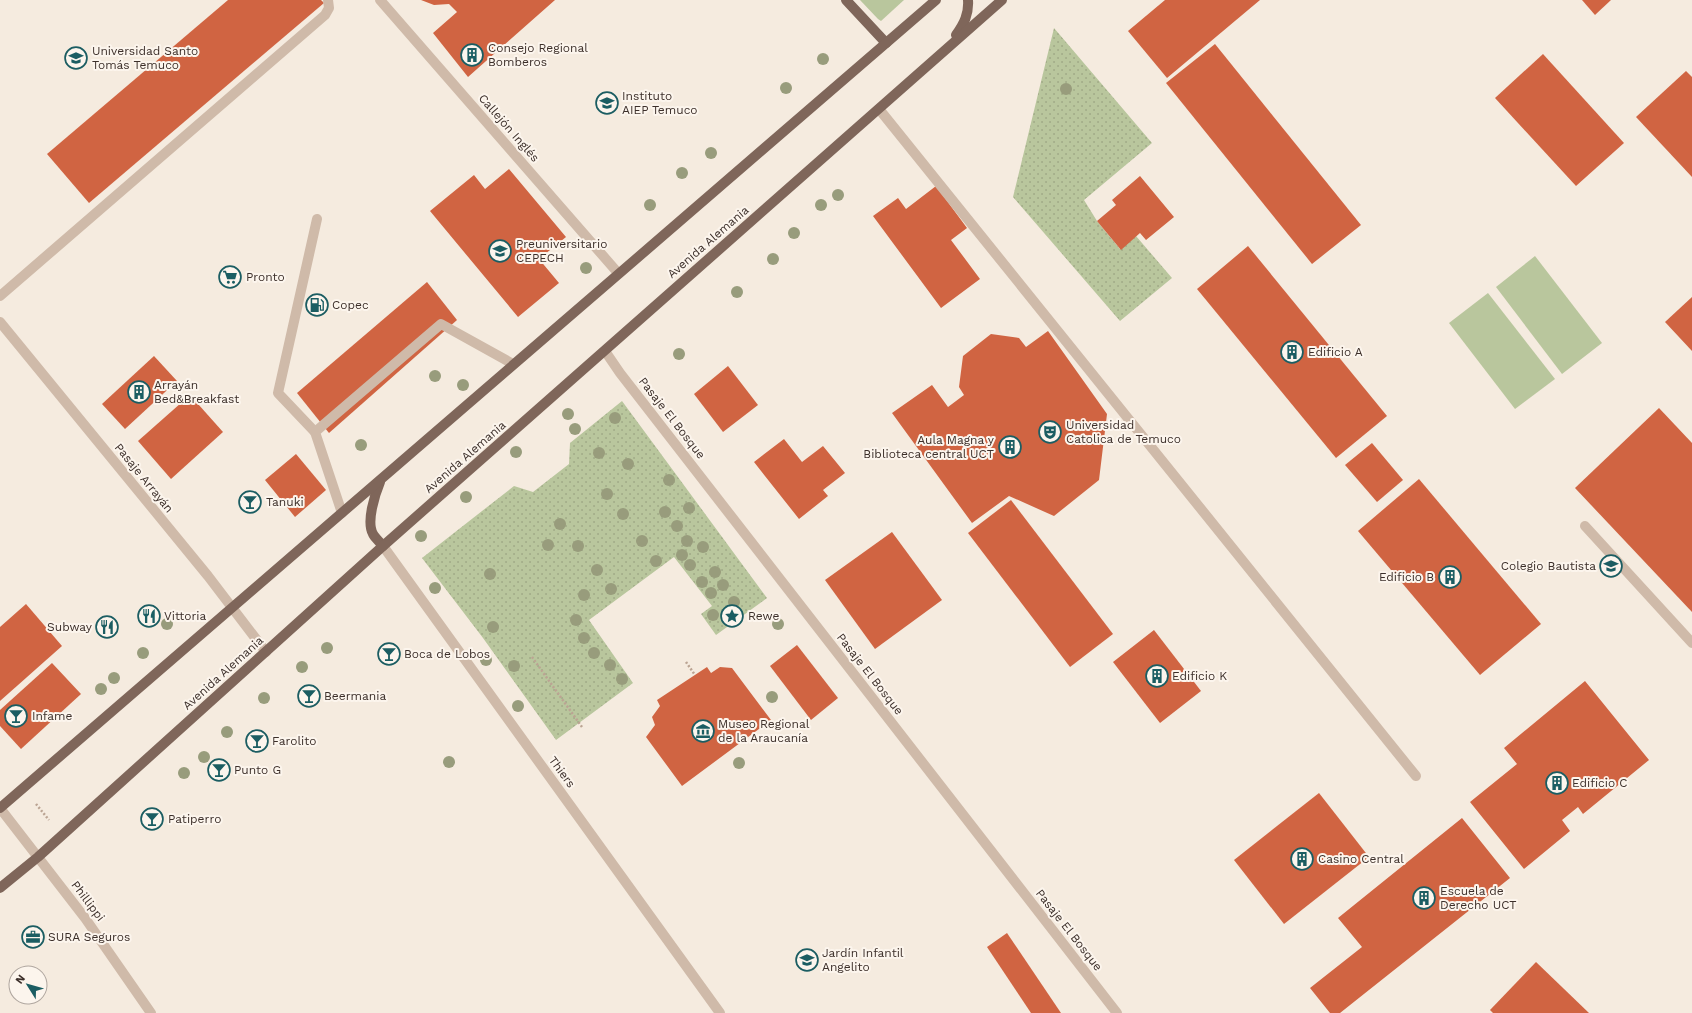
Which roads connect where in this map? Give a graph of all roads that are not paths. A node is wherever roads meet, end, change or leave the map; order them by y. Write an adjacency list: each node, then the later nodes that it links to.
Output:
1 (328, 0): 12 (street)
2 (380, 0): 11 (street, Callejón Inglés)
3 (846, 0): 7 (main road)
4 (936, 0): 7 (main road)
5 (968, 0): 8 (main road)
6 (1002, 0): 8 (main road, Avenida Alemania)
7 (886, 43): 11 (main road)
8 (949, 47): 9 (main road, Avenida Alemania)
9 (879, 109): 14 (main road, Avenida Alemania); 24 (street)
10 (317, 218): 16 (street)
11 (618, 273): 15 (main road)
12 (0, 296)
13 (0, 322): 21 (street, Pasaje Arrayán)
14 (605, 351): 20 (main road, Avenida Alemania); 30 (street, Pasaje El Bosque)
15 (513, 364): 16 (street); 17 (main road)
16 (315, 432): 18 (street)
17 (381, 480): 18 (main road); 20 (main road)
18 (342, 513): 21 (main road)
19 (1585, 526): 22 (street)
20 (383, 546): 23 (main road, Avenida Alemania); 29 (street, Thiers)
21 (233, 607): 23 (street, Pasaje Arrayán); 25 (main road)
22 (1692, 643)
23 (266, 652): 26 (main road, Avenida Alemania)
24 (1416, 776)
25 (0, 808): 26 (street, Phillippi)
26 (38, 857): 27 (main road, Avenida Alemania); 28 (street, Phillippi)
27 (0, 888)
28 (152, 1013)
29 (720, 1013)
30 (1116, 1013)

